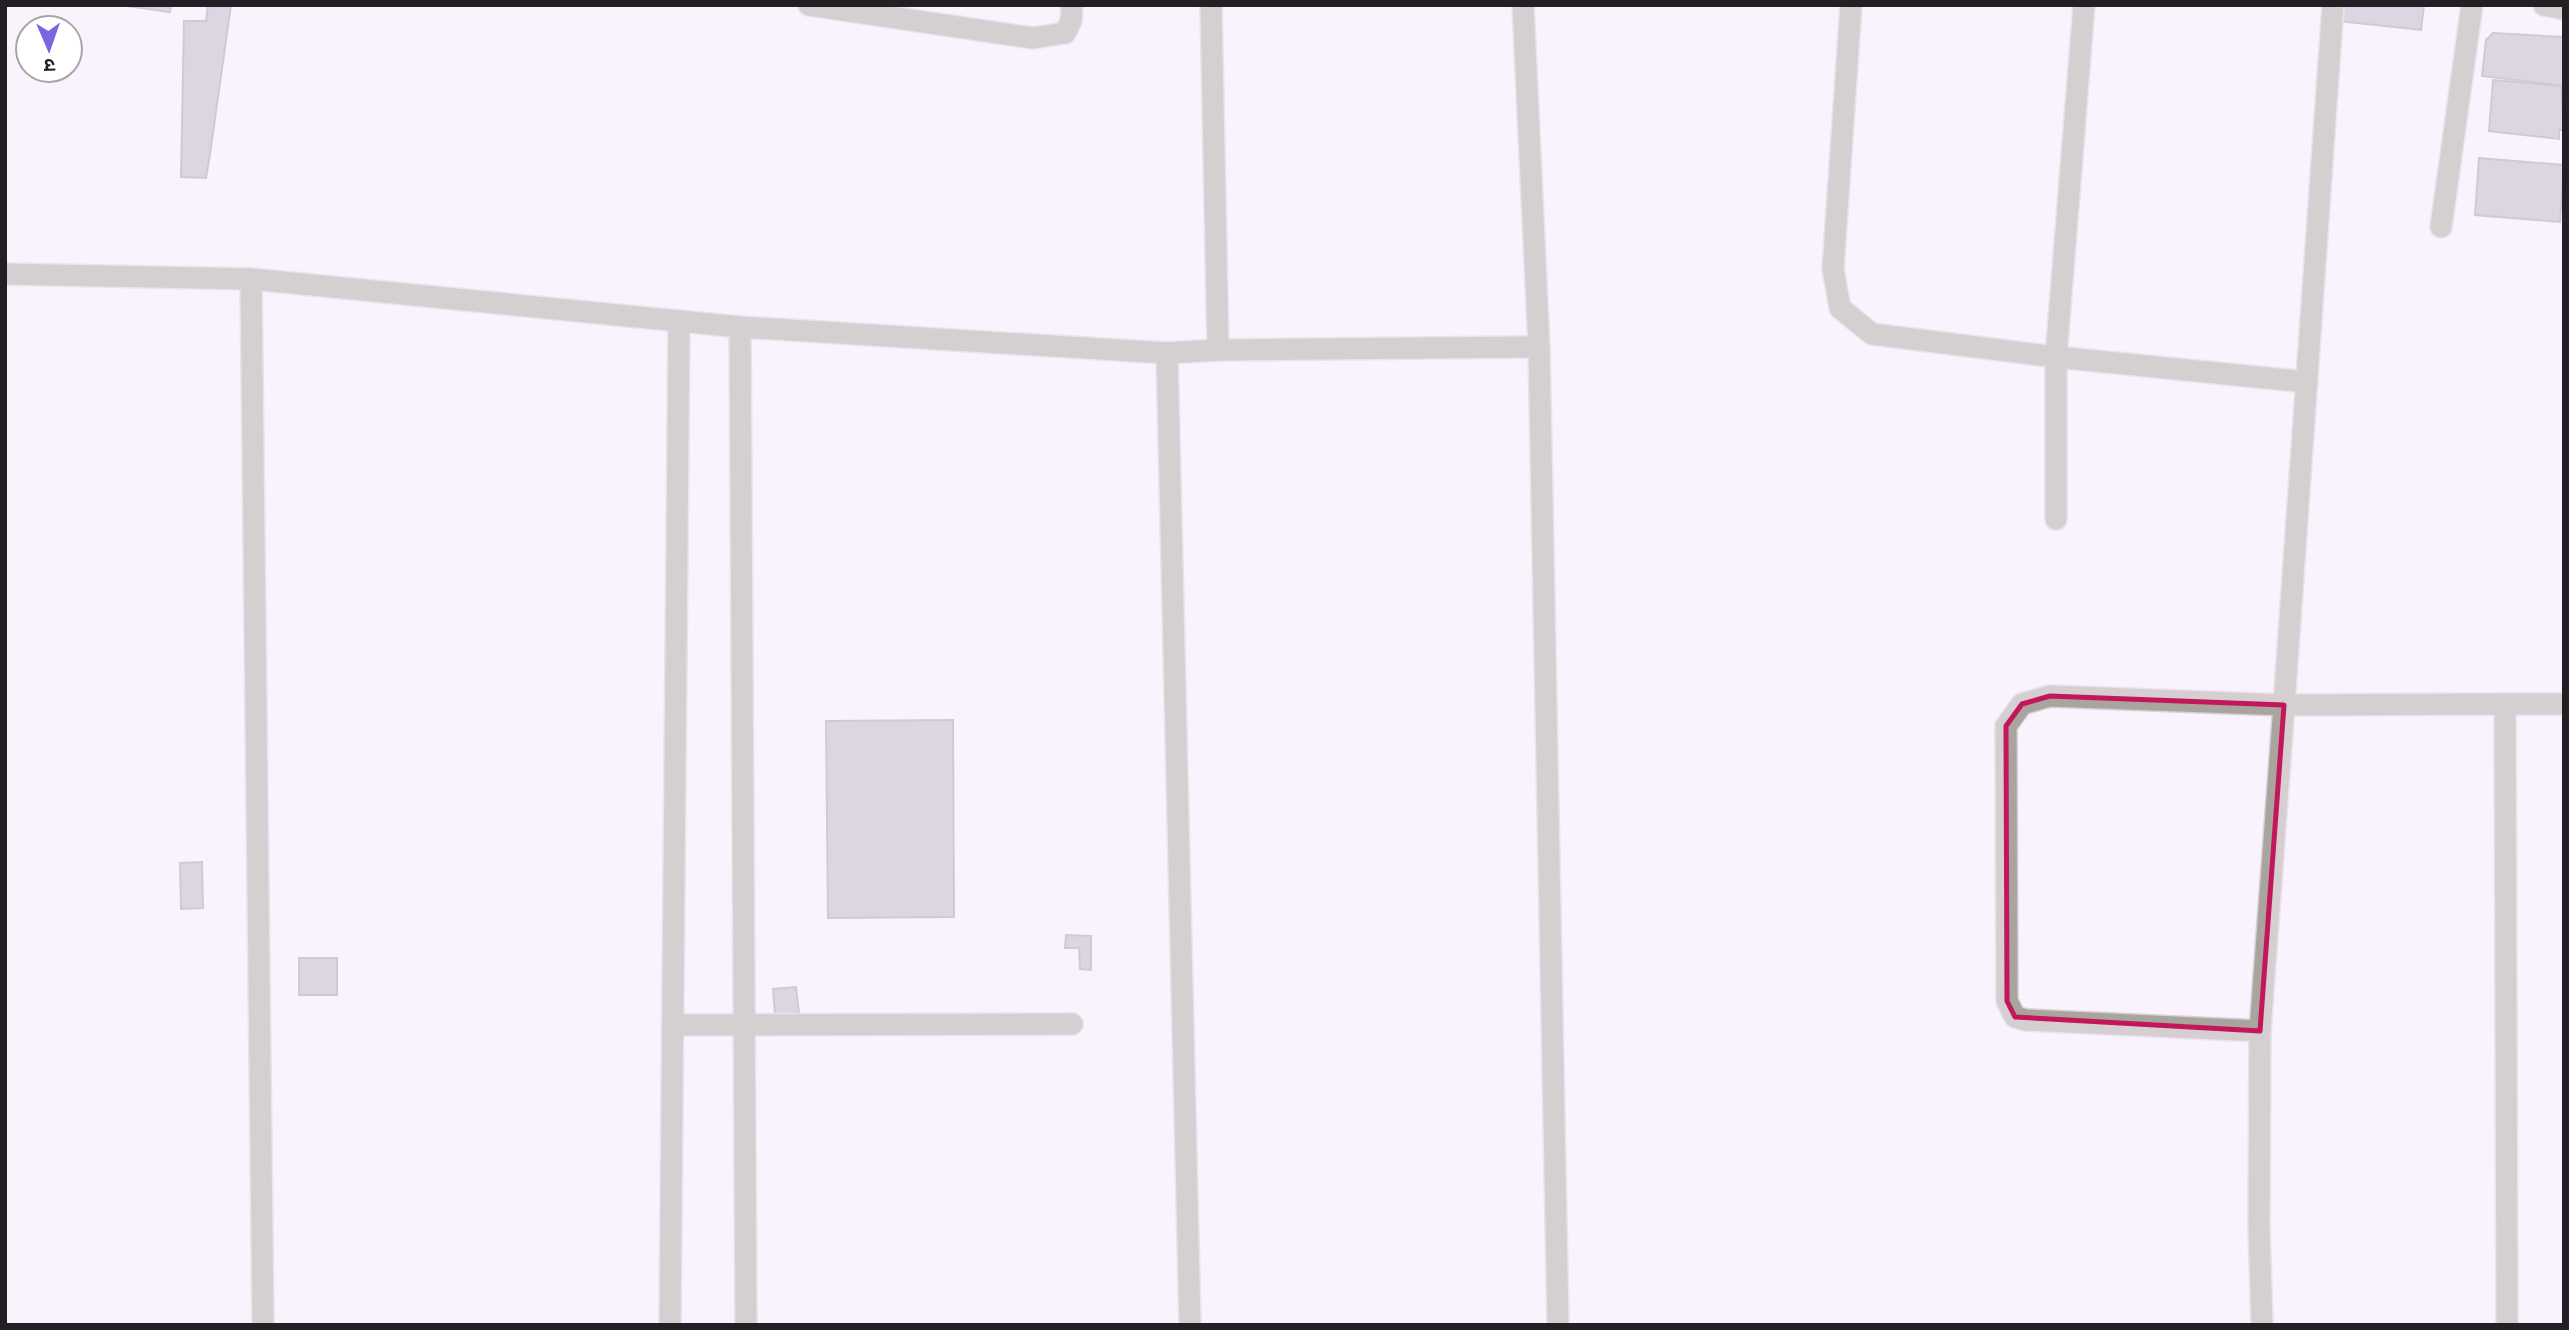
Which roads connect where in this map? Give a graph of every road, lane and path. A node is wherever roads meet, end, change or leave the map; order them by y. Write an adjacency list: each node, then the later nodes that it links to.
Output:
1 (809, 5): 2 (street)
2 (1072, 5)
3 (1211, 5): 17 (street)
4 (1523, 5): 16 (street)
5 (1851, 5): 19 (street)
6 (2084, 5): 19 (street)
7 (2333, 5): 20 (street)
8 (2472, 5): 11 (street)
9 (2544, 5): 10 (street)
10 (2564, 9)
11 (2441, 226)
12 (5, 274): 13 (street)
13 (251, 279): 14 (street); 29 (street)
14 (679, 321): 15 (street); 27 (street)
15 (740, 327): 18 (street); 25 (street)
16 (1539, 347): 17 (street); 33 (street)
17 (1218, 350): 18 (street)
18 (1167, 354): 32 (street)
19 (2056, 357): 20 (street); 21 (street)
20 (2307, 382): 24 (street)
21 (2056, 519)
22 (2505, 704): 23 (street); 24 (street); 35 (street)
23 (2564, 704)
24 (2284, 705): 28 (street); 28 (street)
25 (744, 1024): 26 (street); 27 (street); 31 (street)
26 (1072, 1024)
27 (673, 1025): 30 (street)
28 (2260, 1031): 34 (street)
29 (263, 1325)
30 (670, 1325)
31 (746, 1325)
32 (1190, 1325)
33 (1558, 1325)
34 (2262, 1325)
35 (2507, 1325)

